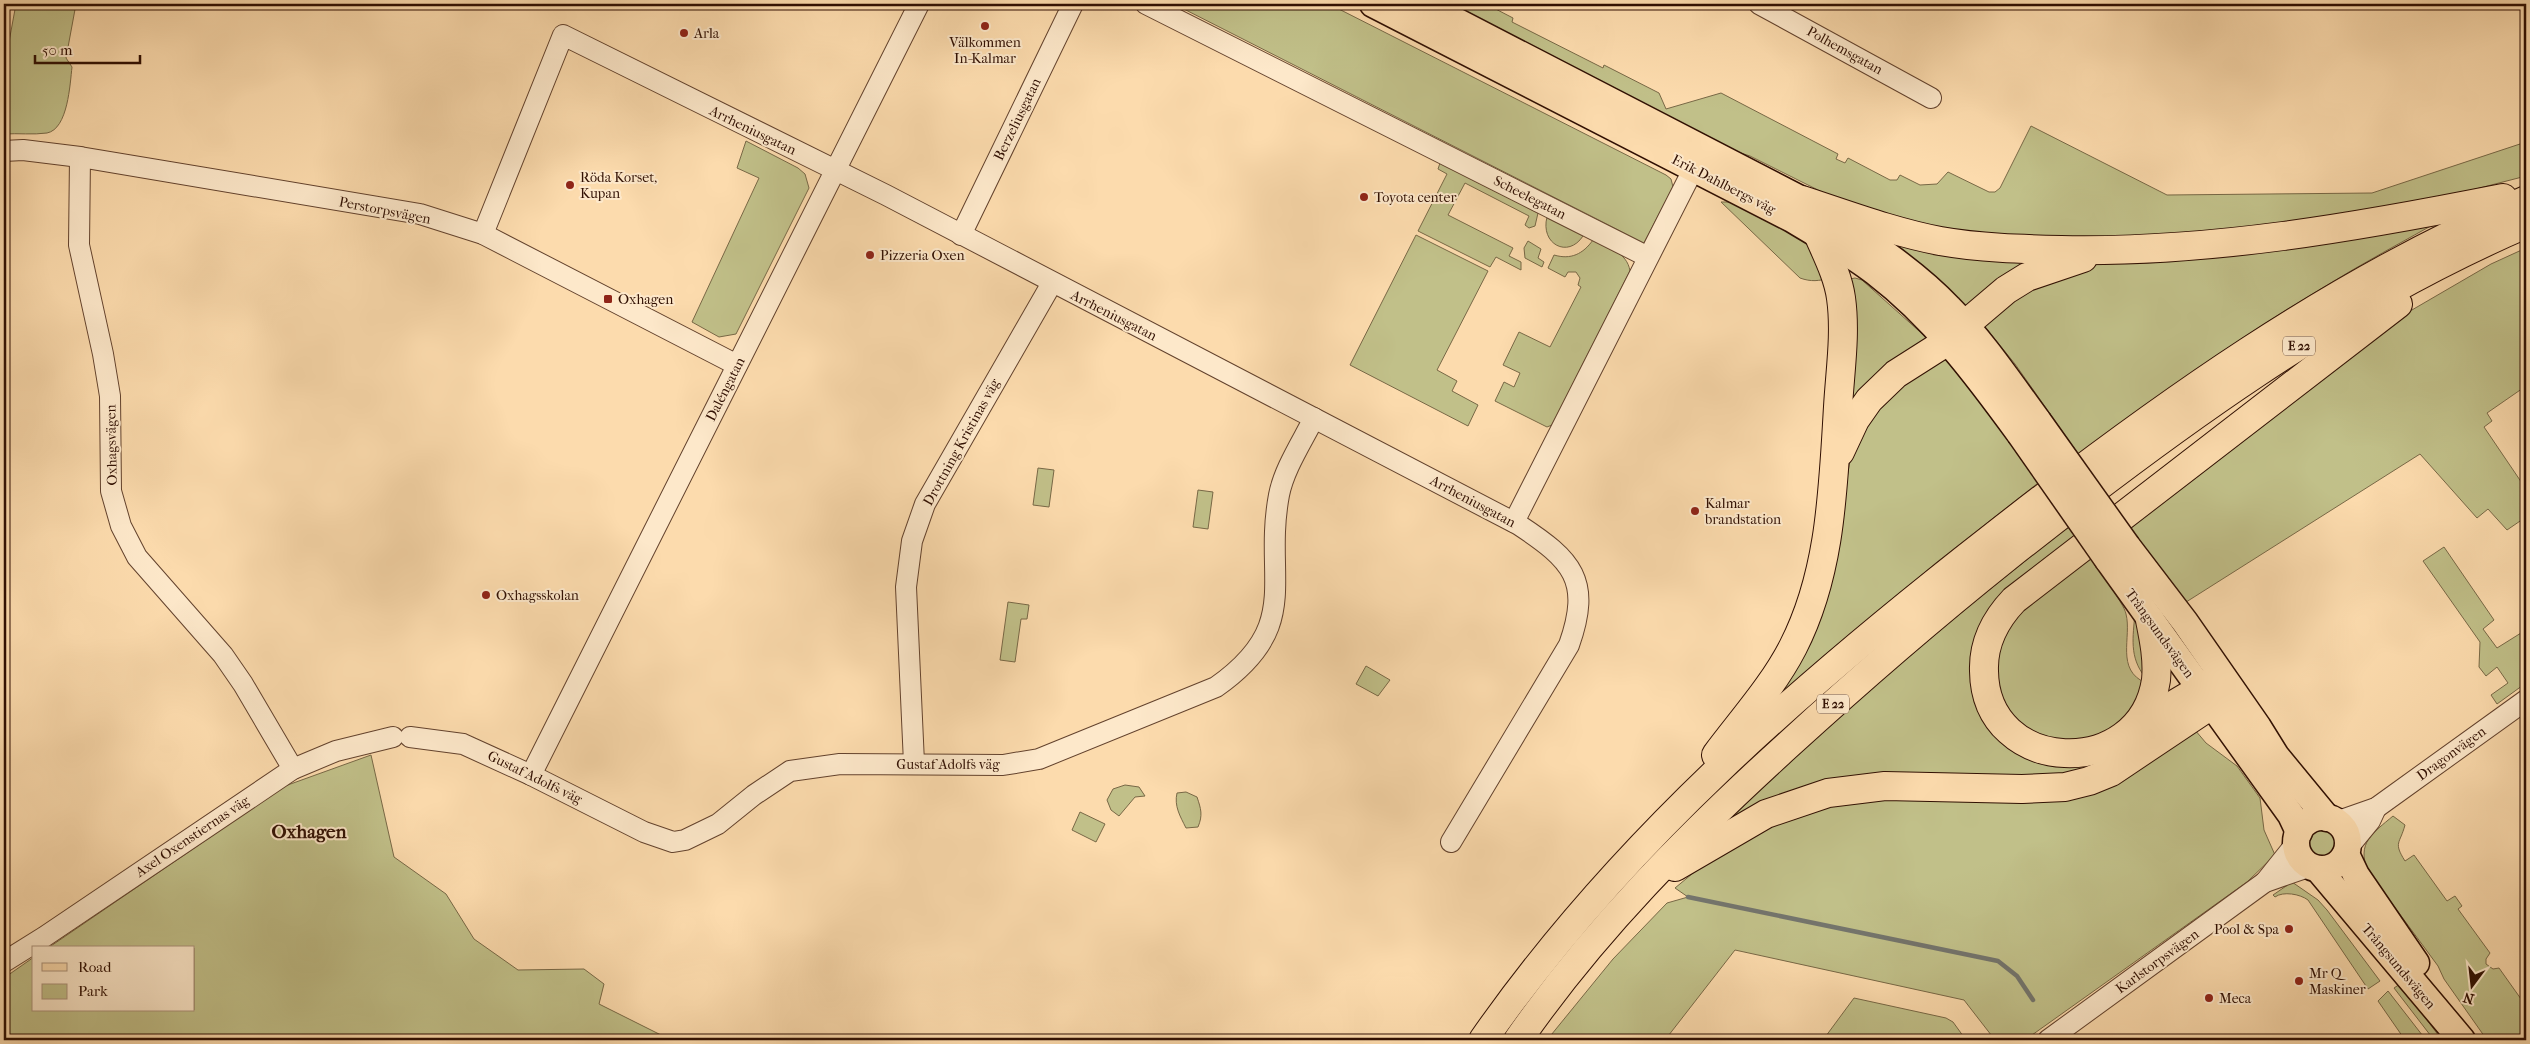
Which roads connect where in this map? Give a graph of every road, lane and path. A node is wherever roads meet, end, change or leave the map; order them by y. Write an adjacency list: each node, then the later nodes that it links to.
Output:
1 (919, 4): 12 (street, Daléngatan)
2 (1072, 4): 19 (street, Berzeliusgatan)
3 (1146, 4): 22 (street, Scheelegatan)
4 (1374, 4): 11 (main road, Erik Dahlbergs väg)
5 (1423, 4): 11 (main road, Erik Dahlbergs väg)
6 (1759, 4): 7 (street, Polhemsgatan)
7 (1781, 9): 8 (street, Polhemsgatan)
8 (1931, 98)
9 (4, 151): 10 (street, Perstorpsvägen)
10 (80, 157): 17 (street, Perstorpsvägen); 38 (street, Oxhagsvägen)
11 (1698, 158): 14 (main road, Erik Dahlbergs väg); 18 (main road, Erik Dahlbergs väg); 22 (street)
12 (834, 170): 17 (street, Arrheniusgatan); 19 (street, Arrheniusgatan); 25 (street, Daléngatan)
13 (2526, 193): 21 (highway)
14 (1802, 200): 21 (highway); 24 (main road, Erik Dahlbergs väg)
15 (2526, 200): 41 (highway, E 22)
16 (2526, 224): 20 (highway, E 22)
17 (483, 234): 25 (street, Perstorpsvägen)
18 (1818, 234): 24 (main road, Erik Dahlbergs väg); 28 (highway)
19 (961, 235): 23 (street, Arrheniusgatan)
20 (2490, 240): 34 (highway); 48 (highway, E 22)
21 (2106, 251): 24 (highway)
22 (1648, 257): 29 (street)
23 (1052, 283): 26 (street, Arrheniusgatan); 37 (street, Drottning Kristinas väg)
24 (1956, 333): 27 (main road, Erik Dahlbergs väg); 28 (highway)
25 (737, 365): 39 (street, Daléngatan)
26 (1314, 418): 29 (street, Arrheniusgatan); 37 (street, Gustaf Adolfs väg)
27 (2029, 427): 30 (main road, Trångsundsvägen, bridge); 31 (main road, Trångsundsvägen, bridge)
28 (1835, 463): 41 (highway)
29 (1514, 522): 44 (street, Arrheniusgatan)
30 (2150, 579): 32 (main road, Trångsundsvägen); 36 (main road, Trångsundsvägen)
31 (2150, 620): 32 (main road, Trångsundsvägen); 34 (highway)
32 (2212, 693): 34 (highway); 36 (main road, Trångsundsvägen); 43 (main road, Trångsundsvägen); 48 (highway)
33 (2526, 700): 40 (street, Dragonvägen)
34 (2136, 727)
35 (401, 737): 38 (street, Axel Oxenstiernas väg); 39 (street, Gustaf Adolfs väg)
36 (2276, 756): 42 (main road, Trångsundsvägen)
37 (914, 763): 39 (street, Gustaf Adolfs väg)
38 (293, 769): 49 (street, Axel Oxenstiernas väg)
39 (531, 775)
40 (2376, 808): 42 (street, Dragonvägen); 45 (street, Dragonvägen)
41 (1671, 814): 50 (highway, E 22)
42 (2332, 820): 43 (main road); 45 (main road)
43 (2298, 837): 46 (main road); 47 (street, Karlstorpsvägen)
44 (1451, 842)
45 (2346, 851): 46 (main road); 53 (main road, Trångsundsvägen)
46 (2314, 868): 47 (street, Karlstorpsvägen); 53 (main road, Trångsundsvägen)
47 (2265, 882): 52 (street, Karlstorpsvägen)
48 (1642, 887): 51 (highway, E 22)
49 (4, 962)
50 (1483, 1040)
51 (1518, 1040)
52 (2048, 1040)
53 (2463, 1040)

